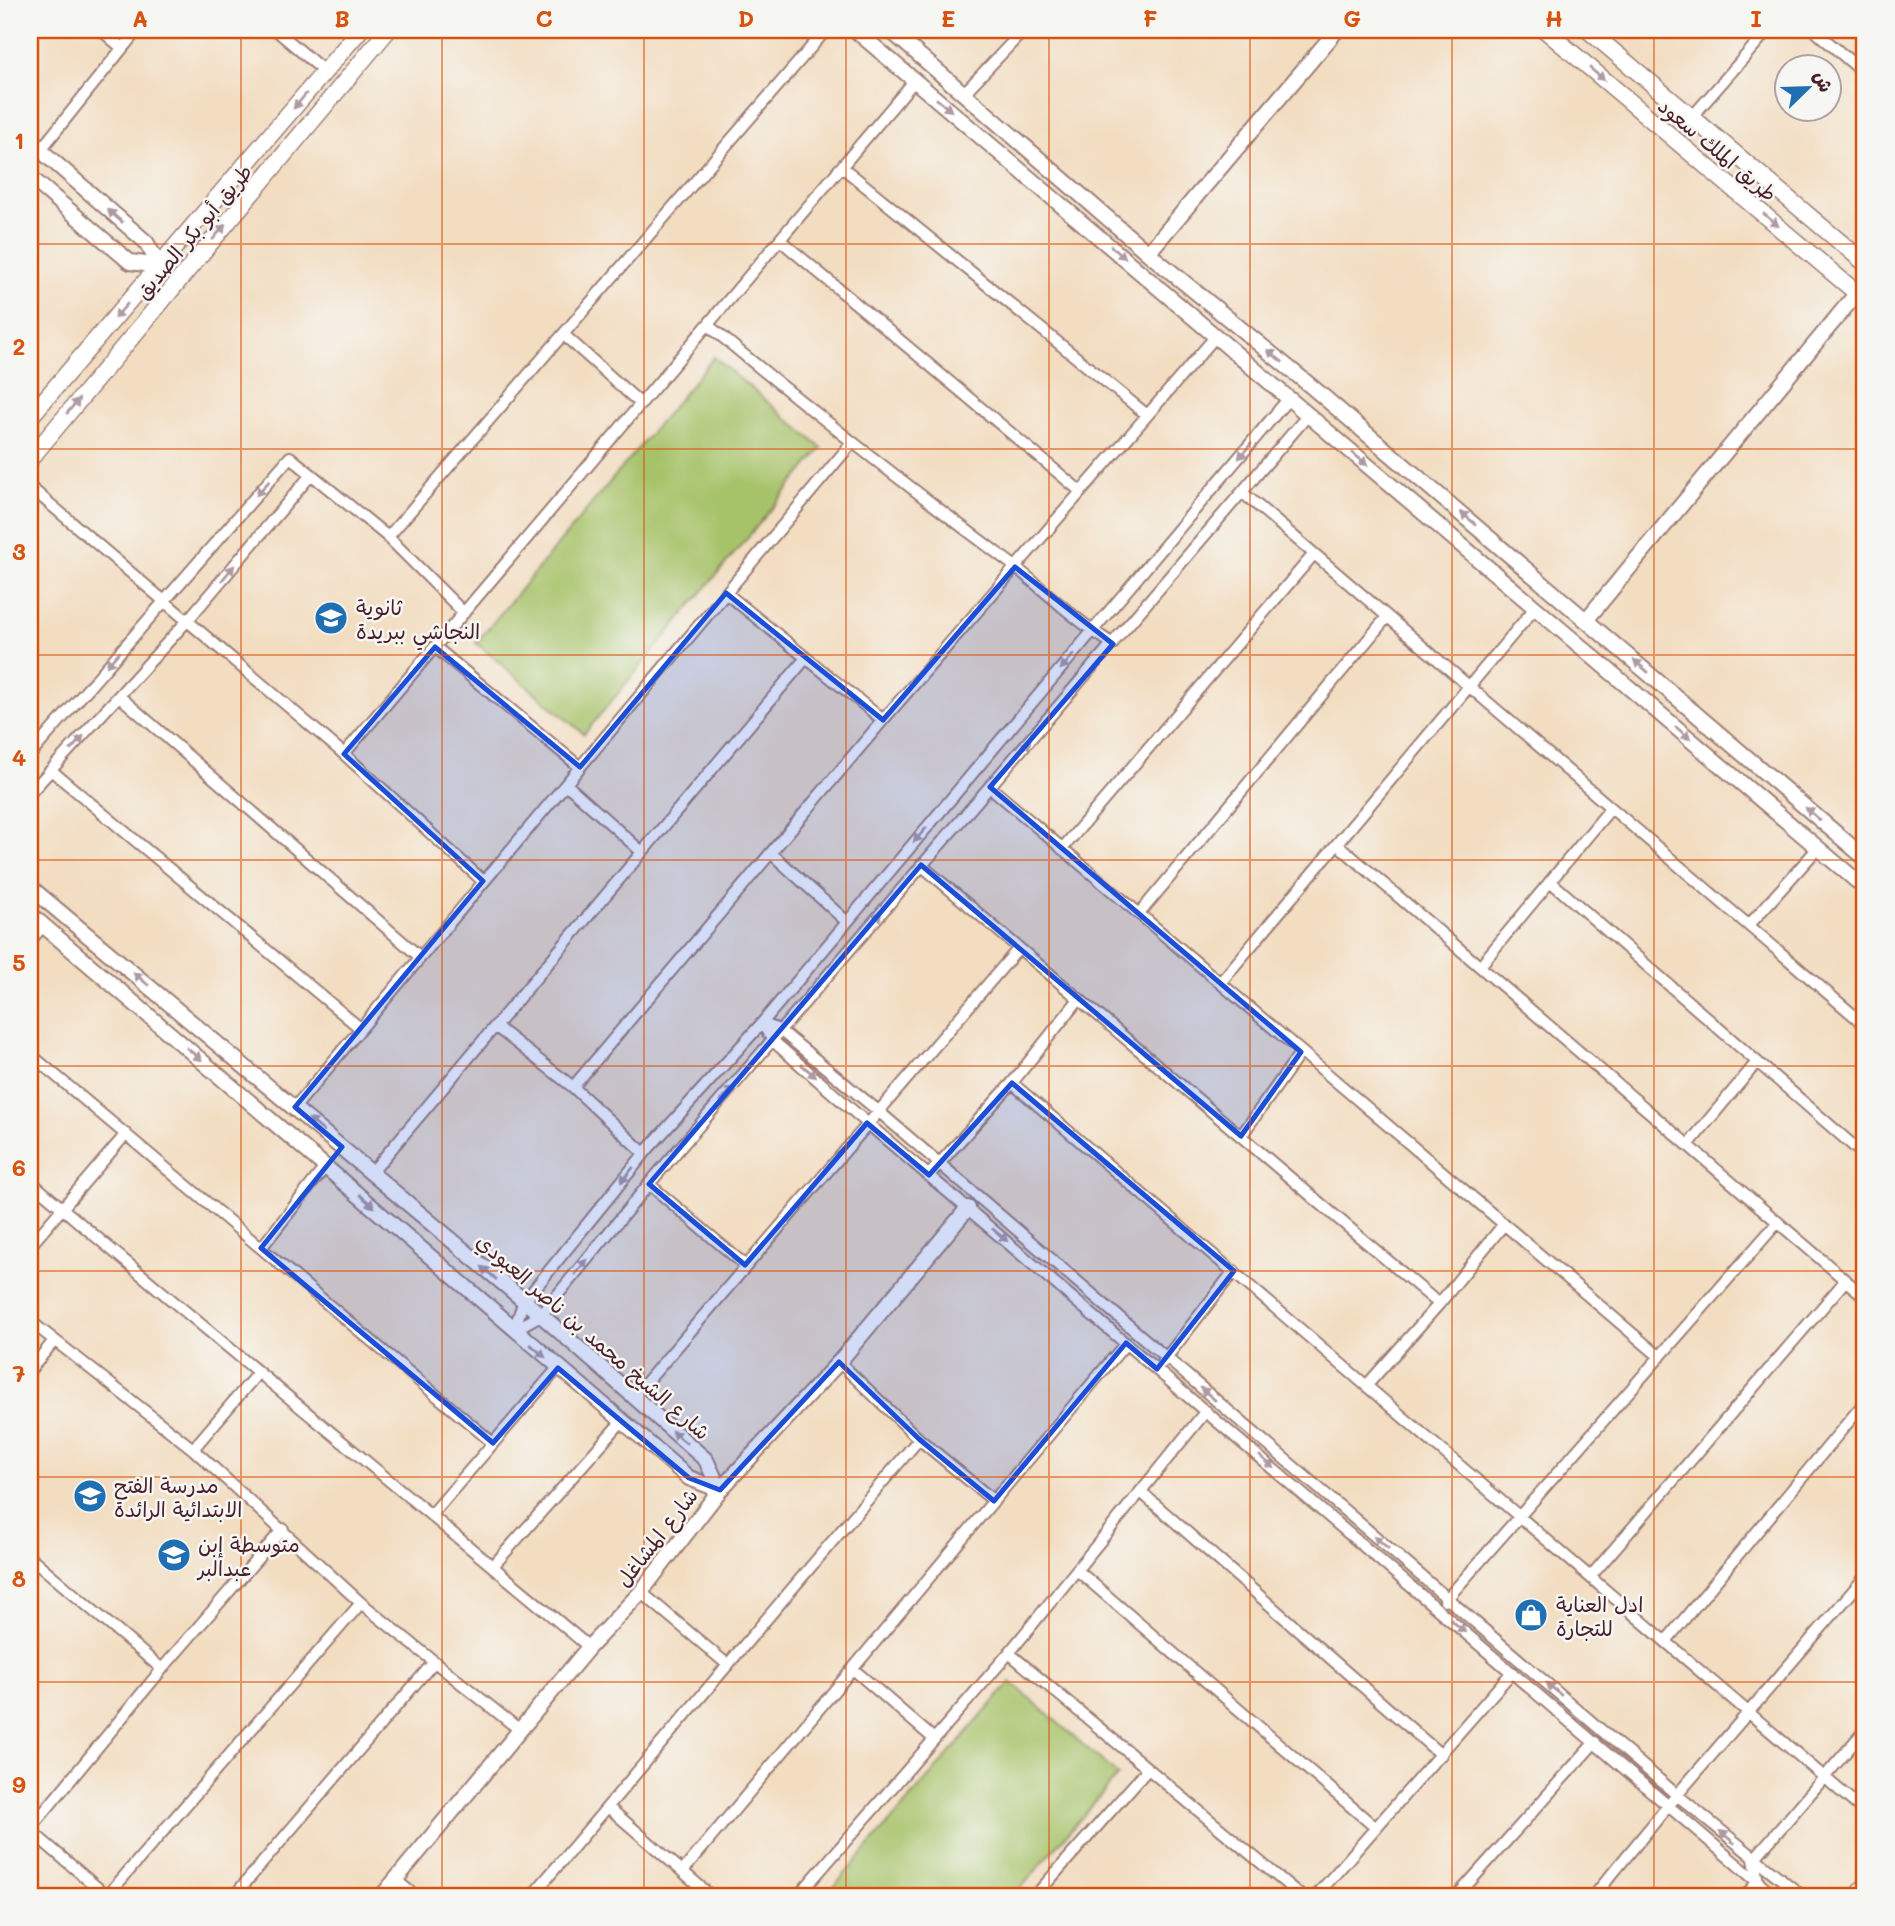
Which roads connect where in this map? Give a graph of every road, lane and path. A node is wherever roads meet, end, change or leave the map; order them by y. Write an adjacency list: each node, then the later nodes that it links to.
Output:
1 (101, 30): 15 (street)
2 (137, 30): 15 (street)
3 (276, 30): 16 (street)
4 (360, 30): 16 (main road, طريق أبو بكر الصديق)
5 (388, 30): 40 (main road, طريق أبو بكر الصديق, one-way to 5)
6 (826, 30): 31 (street)
7 (855, 30): 18 (street)
8 (890, 30): 19 (street)
9 (1024, 30): 19 (street)
10 (1337, 30): 26 (street)
11 (1545, 30): 29 (main road, طريق الملك سعود, one-way to 29)
12 (1588, 30): 20 (main road, طريق الملك سعود)
13 (1768, 30): 20 (street)
14 (1814, 30): 17 (street)
15 (122, 48): 21 (street)
16 (325, 72): 28 (main road, طريق أبو بكر الصديق, one-way to 28)
17 (1865, 74)
18 (915, 80): 23 (street); 32 (street, one-way to 32)
19 (964, 93): 26 (street)
20 (1692, 117): 27 (main road, طريق الملك سعود)
21 (34, 145): 22 (street); 28 (street, one-way to 21)
22 (30, 163)
23 (842, 167): 25 (street); 36 (street)
24 (30, 177): 28 (street)
25 (780, 240): 30 (street); 43 (street)
26 (1148, 253): 33 (street, one-way to 26)
27 (1865, 264)
28 (160, 266): 38 (main road, طريق أبو بكر الصديق, one-way to 38)
29 (1861, 297): 53 (street)
30 (708, 325): 35 (street); 39 (street)
31 (564, 335): 35 (street); 45 (street)
32 (1216, 336): 34 (street); 36 (street)
33 (1312, 387): 34 (street); 37 (street); 53 (street, one-way to 33)
34 (1289, 398): 37 (street); 55 (street, one-way to 55)
35 (641, 404): 51 (street)
36 (1147, 415): 43 (street)
37 (1308, 415): 44 (street); 50 (street, one-way to 50)
38 (30, 417)
39 (851, 444): 47 (street); 48 (street)
40 (30, 458)
41 (310, 476): 45 (street); 49 (street, one-way to 49); 54 (street, one-way to 41)
42 (30, 487): 49 (street)
43 (1080, 491): 47 (street)
44 (1243, 493): 46 (street); 56 (street)
45 (388, 537): 51 (street)
46 (1314, 554): 52 (street); 72 (street)
47 (1015, 567): 55 (street); 61 (street)
48 (726, 593): 58 (street); 64 (street)
49 (163, 601): 54 (street); 63 (street, one-way to 63)
50 (1535, 608): 59 (street); 71 (street, one-way to 71)
51 (464, 613): 57 (street)
52 (1387, 617): 59 (street); 81 (street)
53 (1587, 619): 75 (street, one-way to 53)
54 (187, 621): 60 (street); 62 (street)
55 (1094, 632): 56 (street); 83 (street, one-way to 83)
56 (1114, 644): 67 (street, one-way to 56)
57 (435, 647): 62 (street); 64 (street)
58 (806, 658): 61 (street); 73 (street)
59 (1469, 687): 69 (street); 70 (street)
60 (119, 696): 65 (street, one-way to 60); 88 (street)
61 (883, 720): 74 (street)
62 (344, 754): 77 (street)
63 (30, 755)
64 (580, 767): 66 (street)
65 (52, 771): 68 (street); 95 (street)
66 (565, 783): 73 (street); 77 (street)
67 (990, 788): 72 (street); 76 (street)
68 (30, 793)
69 (1611, 808): 78 (street); 84 (street)
70 (1337, 844): 89 (street); 90 (street)
71 (1818, 848): 80 (street); 84 (street)
72 (1062, 849): 81 (street)
73 (642, 852): 94 (street)
74 (771, 853): 83 (street); 102 (street)
75 (1865, 858)
76 (922, 864): 87 (street); 96 (street, one-way to 76)
77 (483, 881): 88 (street)
78 (1550, 881): 89 (street); 100 (street)
79 (30, 887): 103 (street, شارع الشيخ محمد بن ناصر العبودي, one-way to 79)
80 (1865, 888)
81 (1139, 914): 90 (street)
82 (30, 915): 85 (street)
83 (846, 921): 92 (street)
84 (1749, 925): 93 (street)
85 (43, 926): 86 (street); 112 (street, one-way to 112)
86 (30, 942)
87 (1019, 948): 91 (street); 104 (street)
88 (420, 957): 95 (street)
89 (1480, 966): 108 (street)
90 (1220, 983): 98 (street)
91 (1079, 999): 101 (street); 107 (street)
92 (762, 1023): 96 (street); 97 (street); 109 (street)
93 (1865, 1025)
94 (495, 1026): 102 (street); 113 (street)
95 (360, 1028): 103 (street)
96 (781, 1031): 97 (street); 104 (street)
97 (773, 1041): 105 (street, one-way to 105); 116 (street, one-way to 97)
98 (1301, 1052): 107 (street); 120 (street)
99 (30, 1054): 106 (street)
100 (1757, 1062): 108 (street); 110 (street)
101 (1013, 1083): 111 (street); 124 (street)
102 (573, 1087): 109 (street)
103 (295, 1107): 113 (street, شارع الشيخ محمد بن ناصر العبودي, one-way to 103)
104 (877, 1110): 105 (street); 111 (street)
105 (867, 1123): 114 (street); 123 (street)
106 (126, 1134): 118 (street); 122 (street)
107 (1241, 1136): 128 (street)
108 (1688, 1145): 119 (street)
109 (645, 1153): 127 (street, one-way to 127)
110 (1865, 1156)
111 (940, 1164): 114 (street); 134 (street)
112 (326, 1166): 122 (street); 131 (street, one-way to 131)
113 (372, 1172): 127 (street, شارع الشيخ محمد بن ناصر العبودي, one-way to 113)
114 (929, 1175): 117 (street)
115 (30, 1181): 118 (street)
116 (649, 1184): 123 (street); 129 (street, one-way to 116)
117 (968, 1208): 133 (street, one-way to 133); 136 (street, شارع المشاغل)
118 (64, 1209): 121 (street); 140 (street)
119 (1778, 1222): 125 (street); 135 (street)
120 (1503, 1224): 128 (street); 135 (street)
121 (30, 1246)
122 (261, 1248): 147 (street)
123 (745, 1265): 142 (street)
124 (1234, 1271): 134 (street); 141 (street)
125 (1846, 1280): 126 (street); 158 (street)
126 (1865, 1297)
127 (523, 1303): 129 (street, شارع الشيخ محمد بن ناصر العبودي); 131 (street)
128 (1439, 1304): 141 (street)
129 (541, 1315): 131 (street); 142 (street, شارع الشيخ محمد بن ناصر العبودي)
130 (30, 1321): 132 (street)
131 (514, 1330): 137 (street, one-way to 137)
132 (53, 1342): 139 (street); 148 (street)
133 (1126, 1343): 138 (street); 151 (street)
134 (1166, 1357): 138 (street); 161 (street, one-way to 134)
135 (1660, 1357): 153 (street)
136 (839, 1362): 146 (street); 149 (street, شارع المشاغل)
137 (558, 1368): 145 (street); 147 (street)
138 (1157, 1369): 144 (street)
139 (30, 1370)
140 (257, 1374): 148 (street); 152 (street)
141 (1367, 1385): 153 (street)
142 (633, 1398): 149 (street, شارع الشيخ محمد بن ناصر العبودي, one-way to 142)
143 (1865, 1402): 164 (street)
144 (1206, 1411): 150 (street); 163 (street, one-way to 163)
145 (622, 1421): 149 (street); 156 (street)
146 (919, 1439): 151 (street); 168 (street)
147 (493, 1443): 152 (street)
148 (193, 1449): 154 (street)
149 (720, 1490): 160 (street, شارع المشاغل)
150 (1141, 1492): 157 (street); 177 (street)
151 (994, 1501): 170 (street)
152 (432, 1514): 156 (street)
153 (1520, 1516): 158 (street); 161 (street)
154 (283, 1530): 162 (street); 169 (street)
155 (30, 1557): 169 (street)
156 (493, 1566): 165 (street)
157 (1077, 1570): 166 (street); 184 (street)
158 (1591, 1576): 164 (street)
159 (1865, 1577): 172 (street)
160 (641, 1592): 165 (street, شارع المشاغل); 168 (street)
161 (1447, 1598): 163 (street); 180 (street, one-way to 161)
162 (361, 1603): 167 (street); 191 (street)
163 (1438, 1609): 171 (street, one-way to 171)
164 (1666, 1641): 172 (street)
165 (589, 1647): 174 (street, شارع المشاغل)
166 (1009, 1653): 175 (street); 178 (street)
167 (433, 1663): 174 (street); 192 (street)
168 (728, 1665): 182 (street)
169 (162, 1669): 185 (street)
170 (853, 1669): 175 (street); 187 (street)
171 (1512, 1672): 176 (street); 177 (street)
172 (1749, 1712): 179 (street); 180 (street)
173 (1865, 1730): 179 (street)
174 (521, 1731): 188 (street, شارع المشاغل)
175 (934, 1739): 197 (street)
176 (1595, 1742): 181 (street); 201 (street)
177 (1441, 1755): 184 (street)
178 (1147, 1769): 198 (street); 199 (street)
179 (1825, 1777): 183 (street); 186 (street)
180 (1677, 1795): 181 (street); 186 (street, one-way to 180)
181 (1669, 1805): 189 (street); 202 (street)
182 (608, 1807): 187 (street); 195 (street)
183 (1865, 1812)
184 (1376, 1828): 200 (street)
185 (30, 1829): 191 (street)
186 (1754, 1859): 189 (street); 205 (street)
187 (683, 1871): 196 (street)
188 (396, 1880): 193 (street, شارع المشاغل); 194 (street)
189 (1758, 1882): 203 (street); 204 (street)
190 (1865, 1887): 206 (street); 207 (main road)
191 (107, 1896)
192 (234, 1896)
193 (382, 1896)
194 (415, 1896)
195 (532, 1896)
196 (711, 1896)
197 (797, 1896)
198 (1035, 1896)
199 (1301, 1896)
200 (1316, 1896)
201 (1457, 1896)
202 (1594, 1896)
203 (1745, 1896)
204 (1773, 1896)
205 (1802, 1896)
206 (1852, 1896)
207 (1858, 1896)

